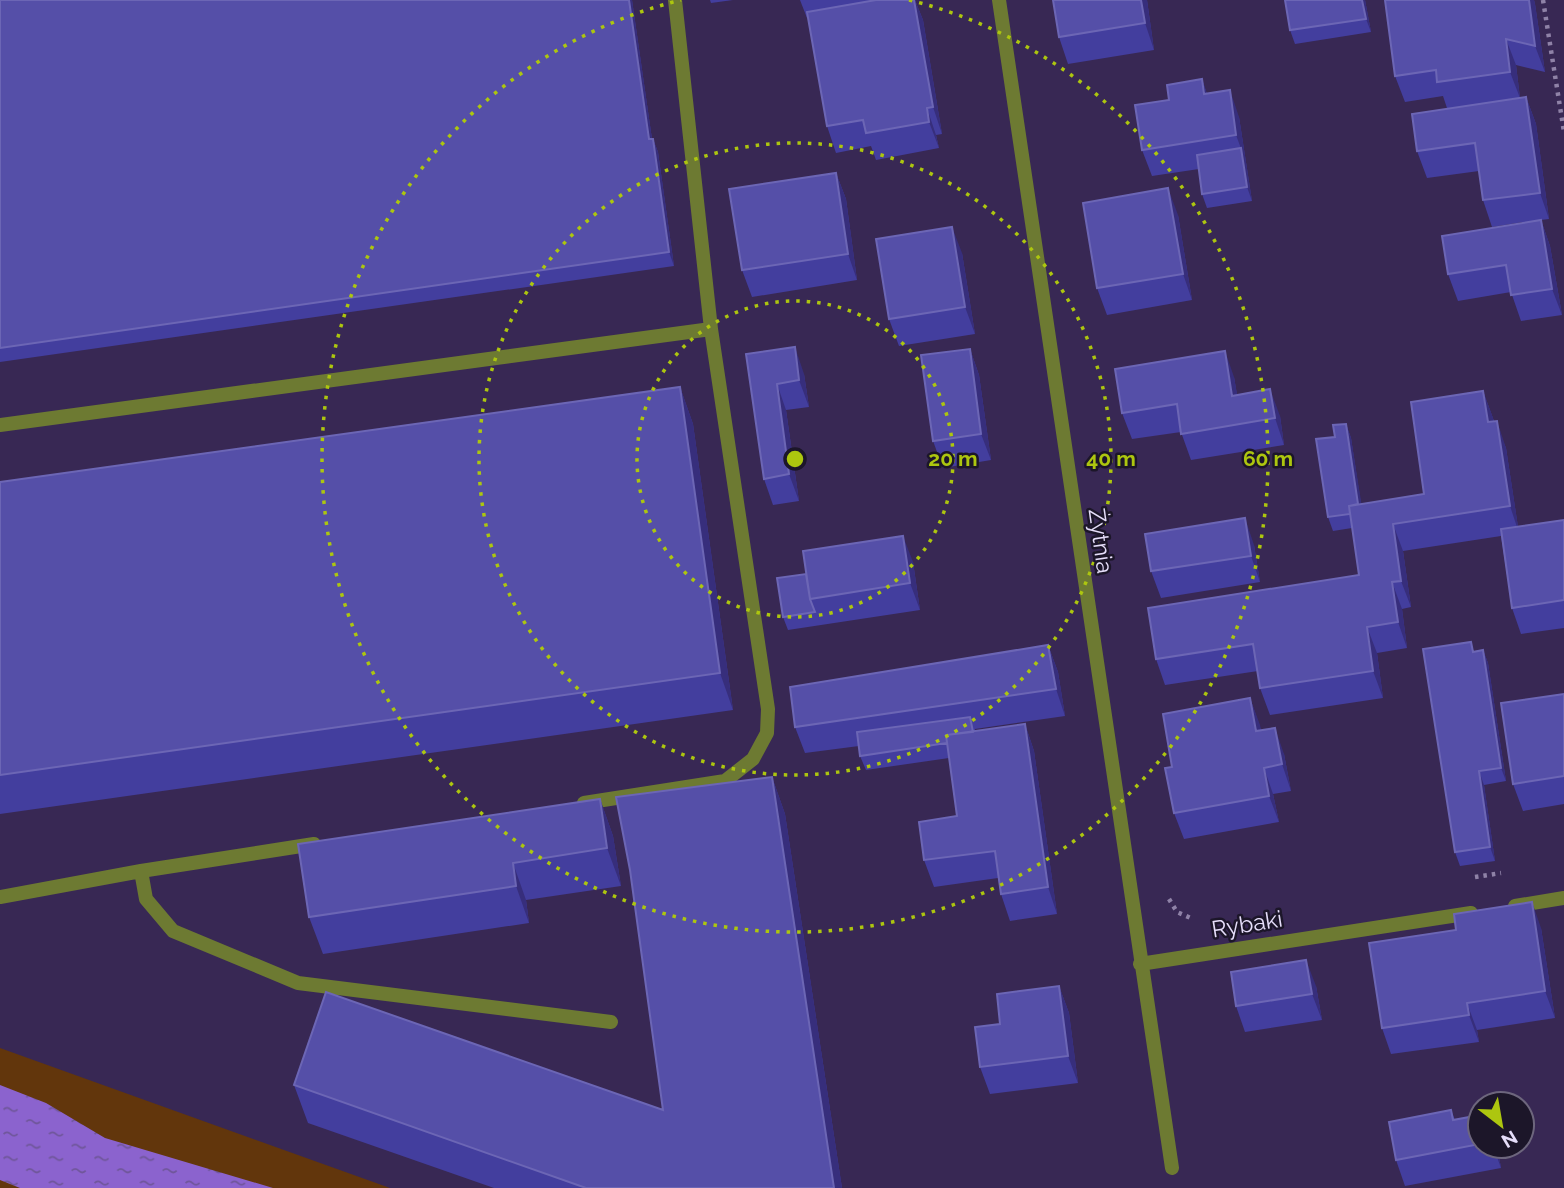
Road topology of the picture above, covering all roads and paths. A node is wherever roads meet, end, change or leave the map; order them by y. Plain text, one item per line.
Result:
1 (675, 0) edge
2 (999, 0) edge
3 (1543, 0) edge
4 (1564, 132) edge
5 (711, 329) junction
6 (0, 425) edge
7 (576, 804) edge
8 (331, 841) edge
9 (141, 871) junction
10 (1510, 872) dead end
11 (1469, 878) dead end
12 (1163, 891) dead end
13 (0, 897) edge
14 (1564, 898) edge
15 (1196, 921) dead end
16 (1140, 964) junction
17 (611, 1022) dead end
18 (1172, 1168) dead end

1 - 5 street
2 - 16 street, Żytnia
3 - 4 path
5 - 6 street
5 - 7 street
8 - 9 street
9 - 13 street
9 - 17 street
10 - 11 path
12 - 15 path
14 - 16 street, Rybaki
16 - 18 street

